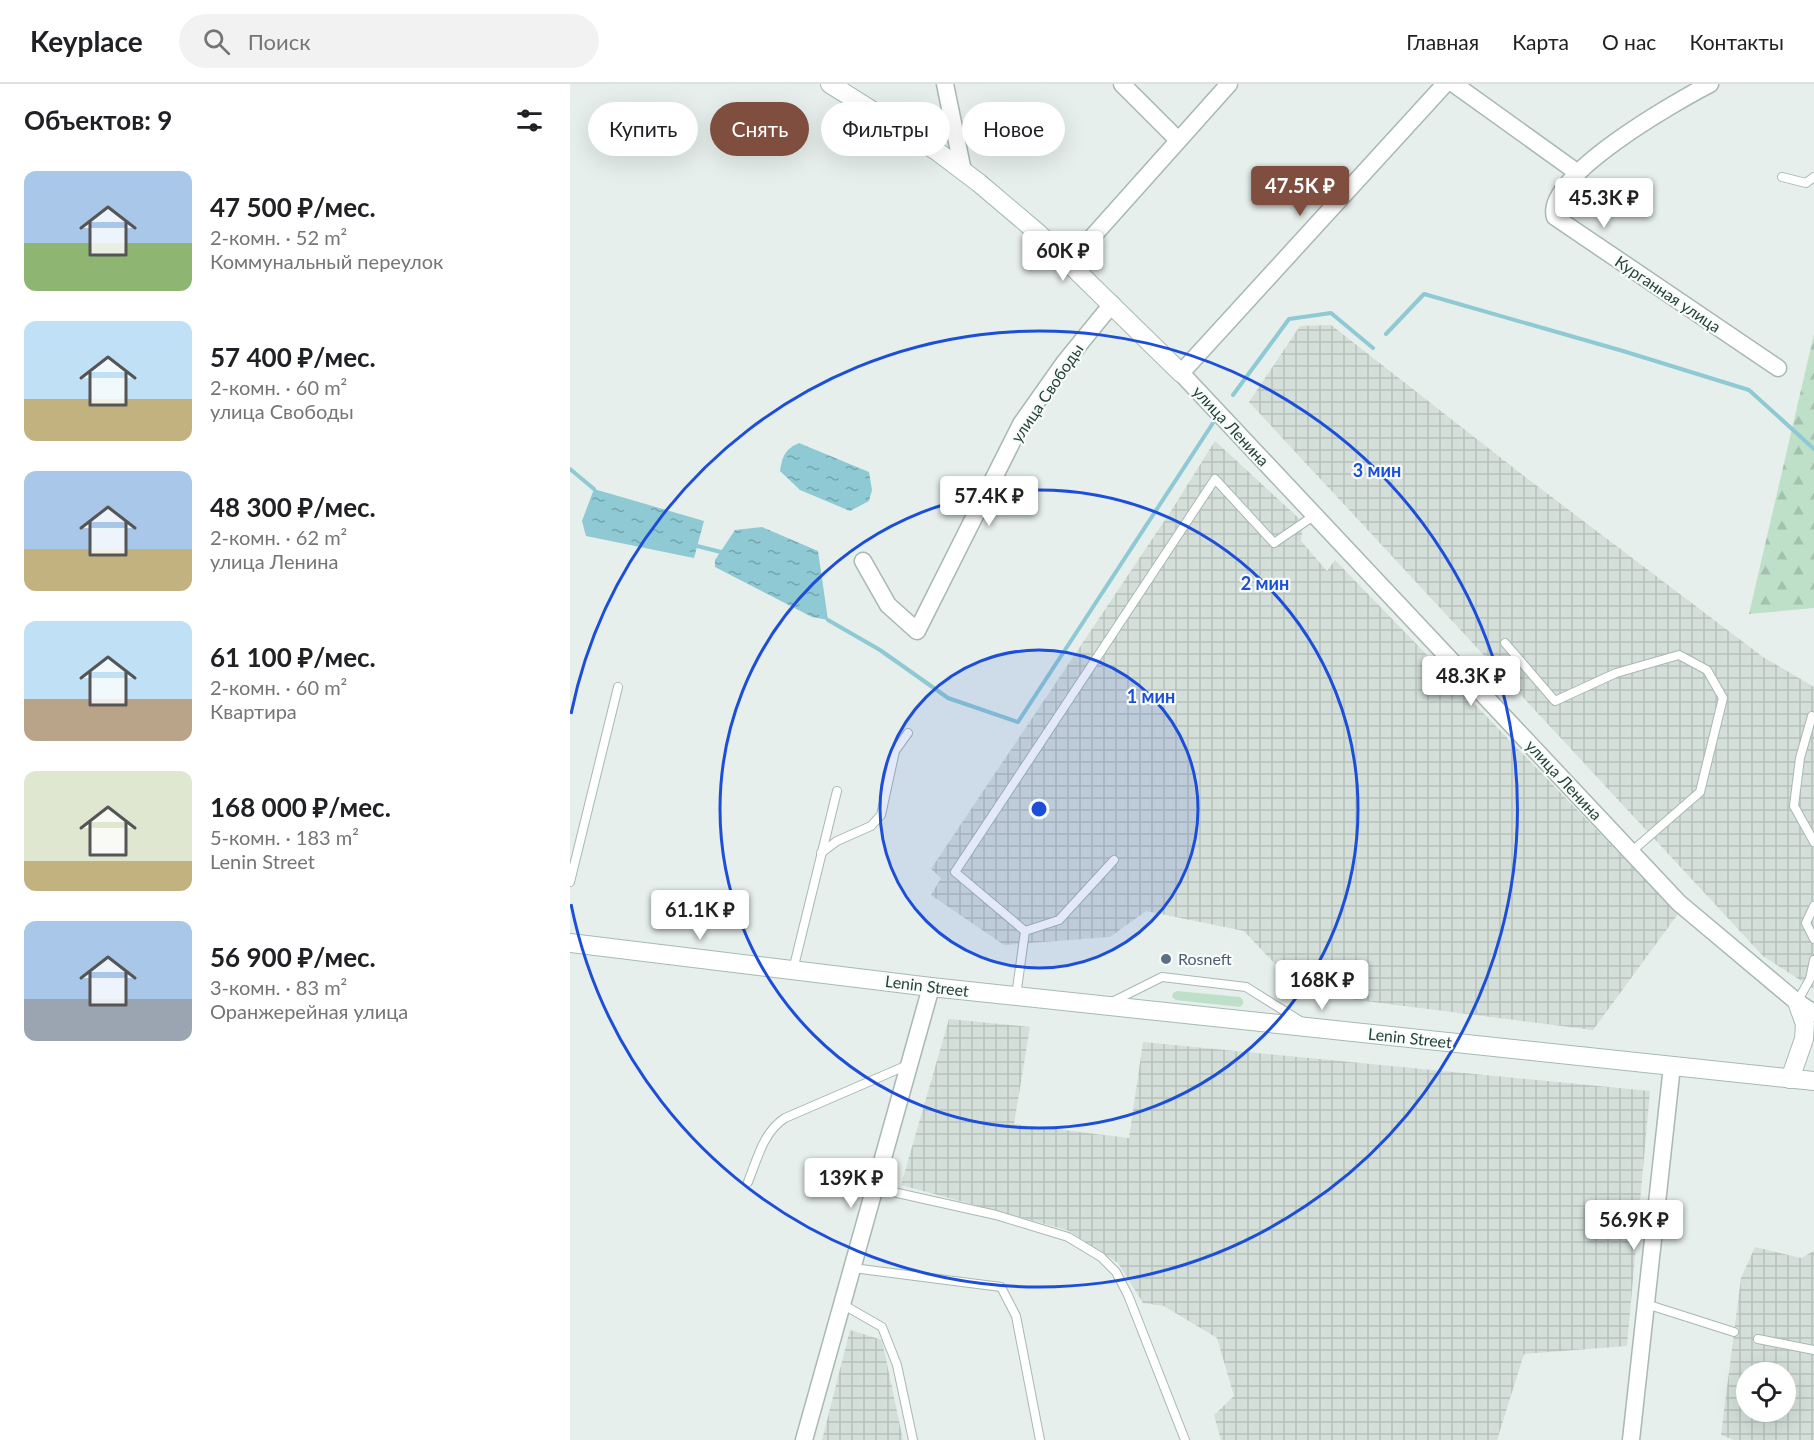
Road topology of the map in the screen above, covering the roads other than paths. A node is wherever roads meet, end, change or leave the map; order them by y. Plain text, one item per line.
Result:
1 (830, 84) edge
2 (945, 84) edge
3 (1122, 84) edge
4 (1229, 84) edge
5 (1445, 84) edge
6 (1454, 84) edge
7 (1710, 84) edge
8 (1178, 140) junction
9 (963, 171) junction
10 (1578, 172) junction
11 (1782, 177) dead end
12 (1814, 177) edge
13 (1069, 263) junction
14 (1112, 304) junction
15 (1778, 368) dead end
16 (1181, 373) junction
17 (1315, 515) junction
18 (863, 561) dead end
19 (1505, 643) dead end
20 (618, 687) dead end
21 (1812, 716) dead end
22 (908, 734) dead end
23 (837, 791) dead end
24 (1814, 842) edge
25 (1631, 852) junction
26 (821, 853) junction
27 (1114, 860) dead end
28 (570, 882) edge
29 (1814, 906) edge
30 (1025, 931) junction
31 (1814, 939) edge
32 (570, 943) edge
33 (1814, 960) edge
34 (793, 970) junction
35 (931, 987) junction
36 (1016, 996) junction
37 (1797, 1002) junction
38 (1106, 1006) junction
39 (1814, 1013) edge
40 (1309, 1028) junction
41 (911, 1063) junction
42 (1672, 1066) junction
43 (1790, 1080) junction
44 (1814, 1082) edge
45 (748, 1182) dead end
46 (875, 1188) junction
47 (852, 1268) junction
48 (842, 1304) junction
49 (1646, 1304) junction
50 (1734, 1332) dead end
51 (1758, 1339) dead end
52 (1814, 1350) edge
53 (804, 1440) edge
54 (913, 1440) edge
55 (1040, 1440) edge
56 (1185, 1440) edge
57 (1631, 1440) edge

1 - 9 main road
2 - 9 street
3 - 8 street
4 - 8 street
5 - 16 street
6 - 10 street
7 - 10 street, Курганная улица
8 - 13 street
9 - 13 main road
10 - 15 street, Курганная улица
11 - 12 lane
13 - 14 main road
14 - 16 main road
14 - 18 street, улица Свободы
16 - 17 street, улица Ленина
17 - 25 street, улица Ленина
17 - 30 lane
19 - 25 lane
20 - 28 lane
21 - 24 lane
22 - 26 lane
23 - 26 lane
25 - 37 street, улица Ленина
26 - 34 lane
27 - 30 lane
29 - 31 lane
30 - 36 lane
32 - 34 main road, Lenin Street
33 - 37 lane
34 - 35 main road, Lenin Street
35 - 36 main road, Lenin Street
35 - 41 street
36 - 38 main road, Lenin Street
37 - 39 street, улица Ленина
37 - 43 main road
38 - 40 main road, Lenin Street
38 - 40 lane
40 - 42 main road, Lenin Street
41 - 45 lane
41 - 46 street
42 - 43 main road, Lenin Street
42 - 49 street
43 - 44 main road, Lenin Street
46 - 47 street
46 - 56 lane
47 - 48 street
47 - 55 lane
48 - 53 street
48 - 54 lane
49 - 50 lane
49 - 57 street
51 - 52 lane

